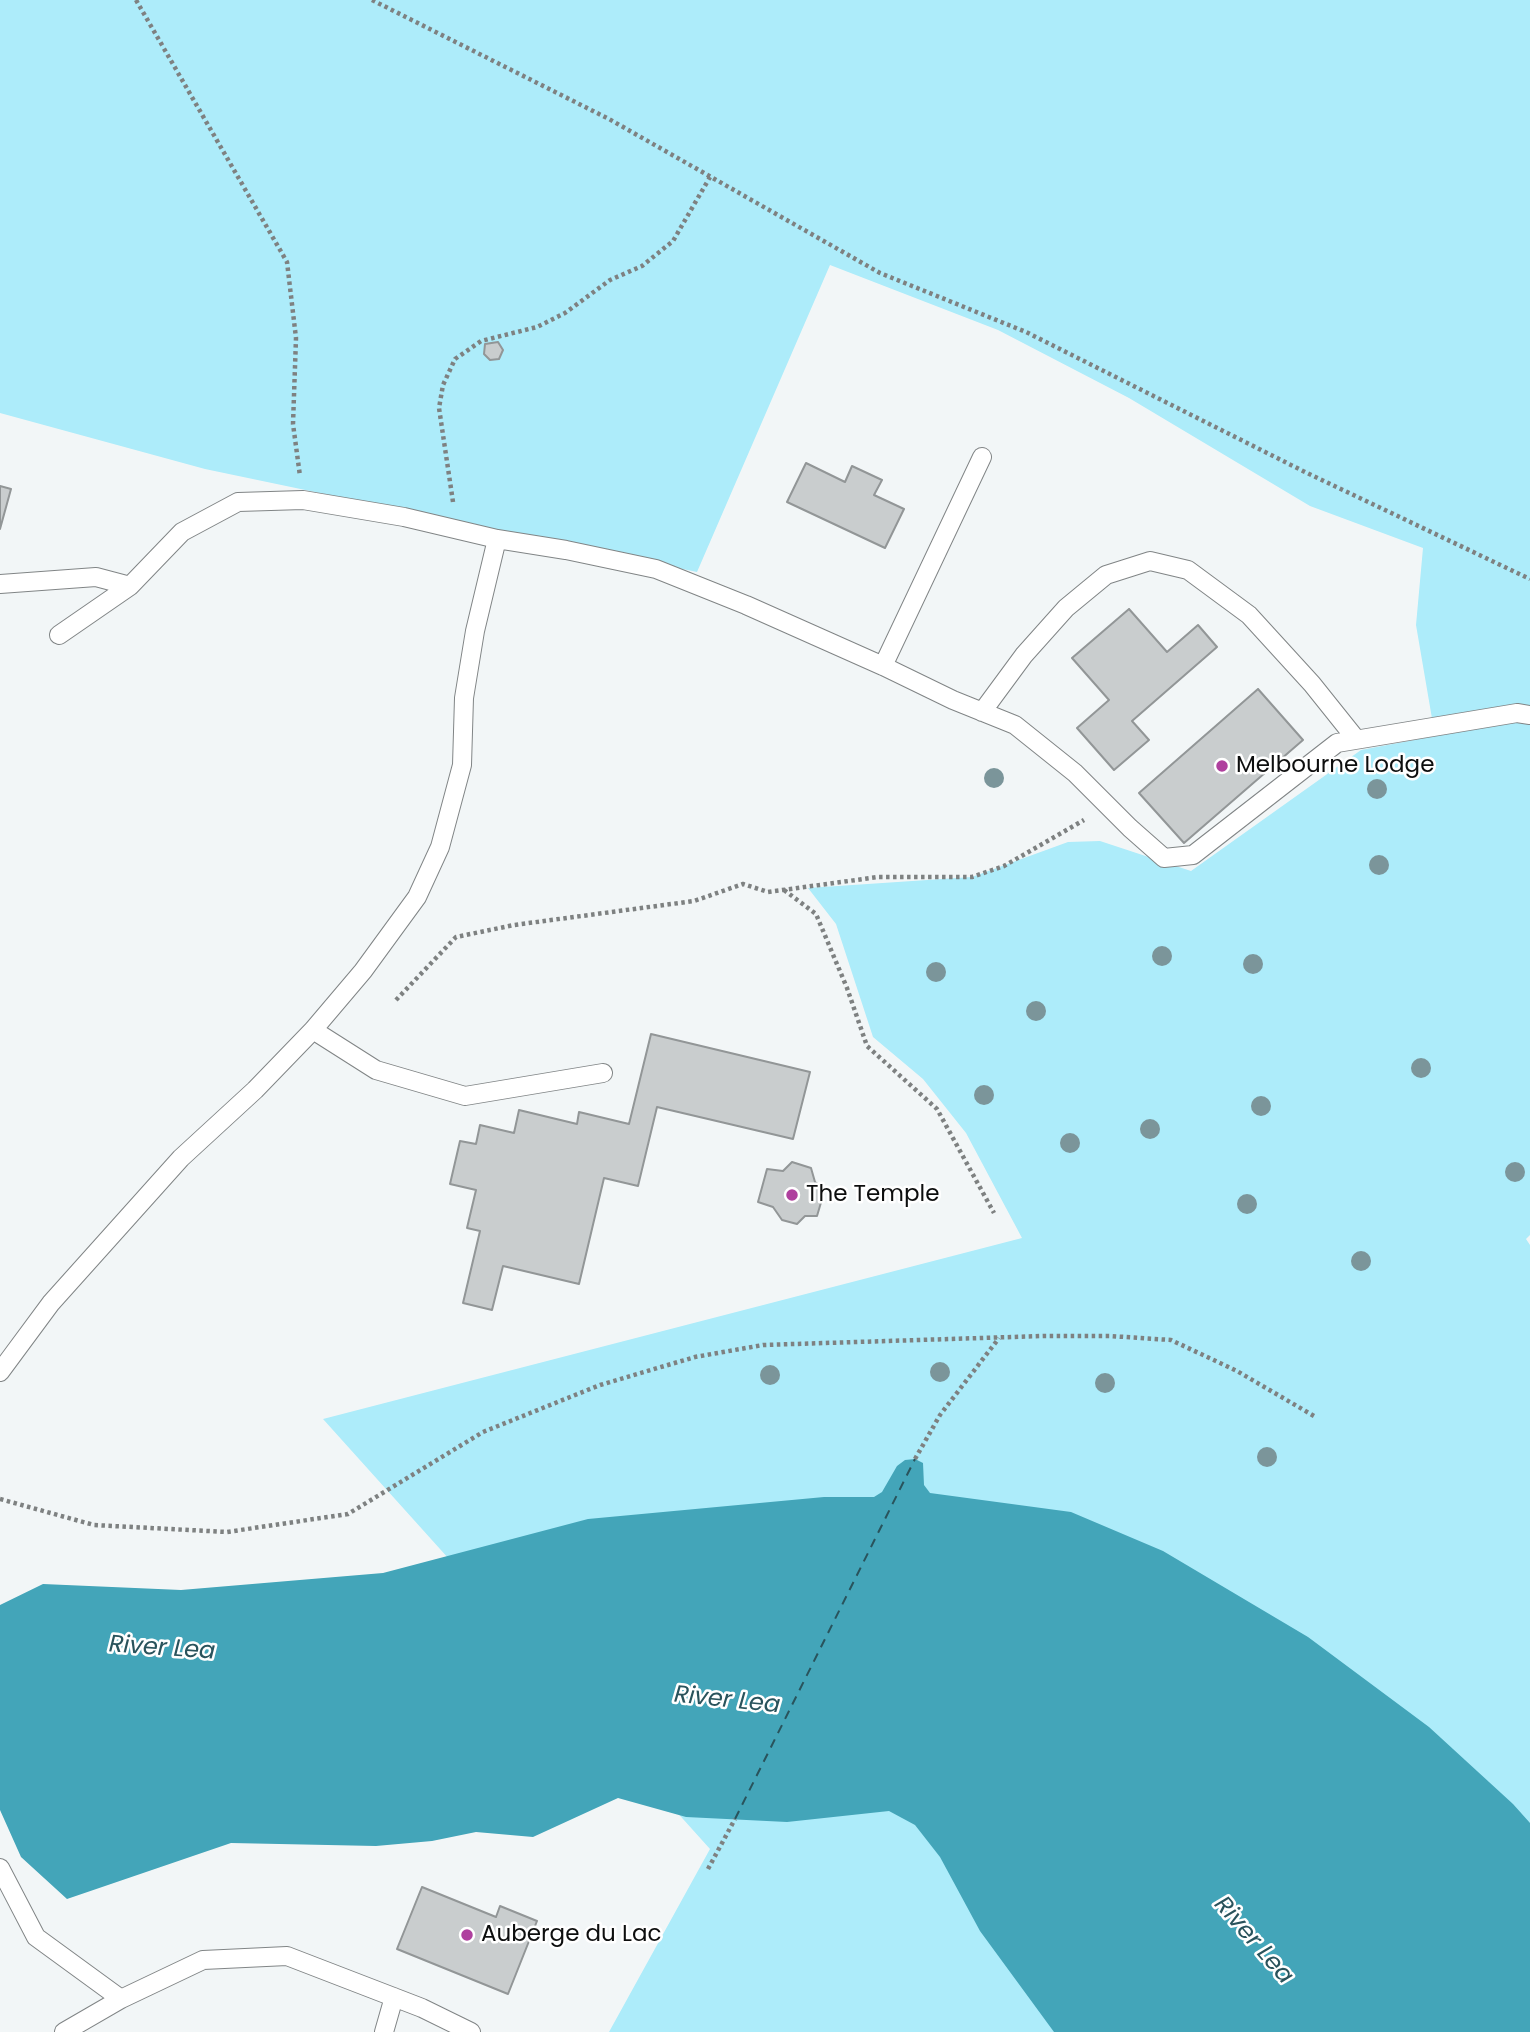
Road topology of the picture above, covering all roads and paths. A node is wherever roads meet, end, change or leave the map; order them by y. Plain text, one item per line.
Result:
1 (136, 0) edge
2 (372, 0) edge
3 (710, 177) junction
4 (982, 457) dead end
5 (303, 500) junction
6 (458, 530) junction
7 (497, 539) junction
8 (1530, 579) edge
9 (0, 584) edge
10 (130, 586) junction
11 (59, 635) dead end
12 (883, 666) junction
13 (982, 712) junction
14 (1530, 715) edge
15 (1356, 738) junction
16 (1095, 825) dead end
17 (783, 890) junction
18 (396, 1000) dead end
19 (313, 1030) junction
20 (603, 1073) dead end
21 (994, 1213) dead end
22 (999, 1338) junction
23 (0, 1372) edge
24 (1314, 1416) dead end
25 (915, 1459) dead end
26 (0, 1499) edge
27 (735, 1819) dead end
28 (0, 1868) edge
29 (708, 1869) dead end
30 (394, 1997) junction
31 (121, 1999) junction
32 (454, 2028) edge
33 (64, 2032) edge
34 (384, 2032) edge
35 (471, 2032) edge

1 - 5 path
2 - 3 path
3 - 6 path
3 - 8 path
4 - 12 lane
5 - 6 lane
5 - 10 lane
6 - 7 lane
7 - 12 lane
7 - 19 lane
9 - 10 lane
10 - 11 lane
12 - 13 lane
13 - 15 lane
13 - 15 lane
14 - 15 lane
16 - 17 path
17 - 18 path
17 - 21 path
19 - 20 lane
19 - 23 lane
22 - 24 path
22 - 25 path
22 - 26 path
27 - 29 path
28 - 31 lane
30 - 31 lane
30 - 32 lane
30 - 34 lane
31 - 33 lane
32 - 35 lane

